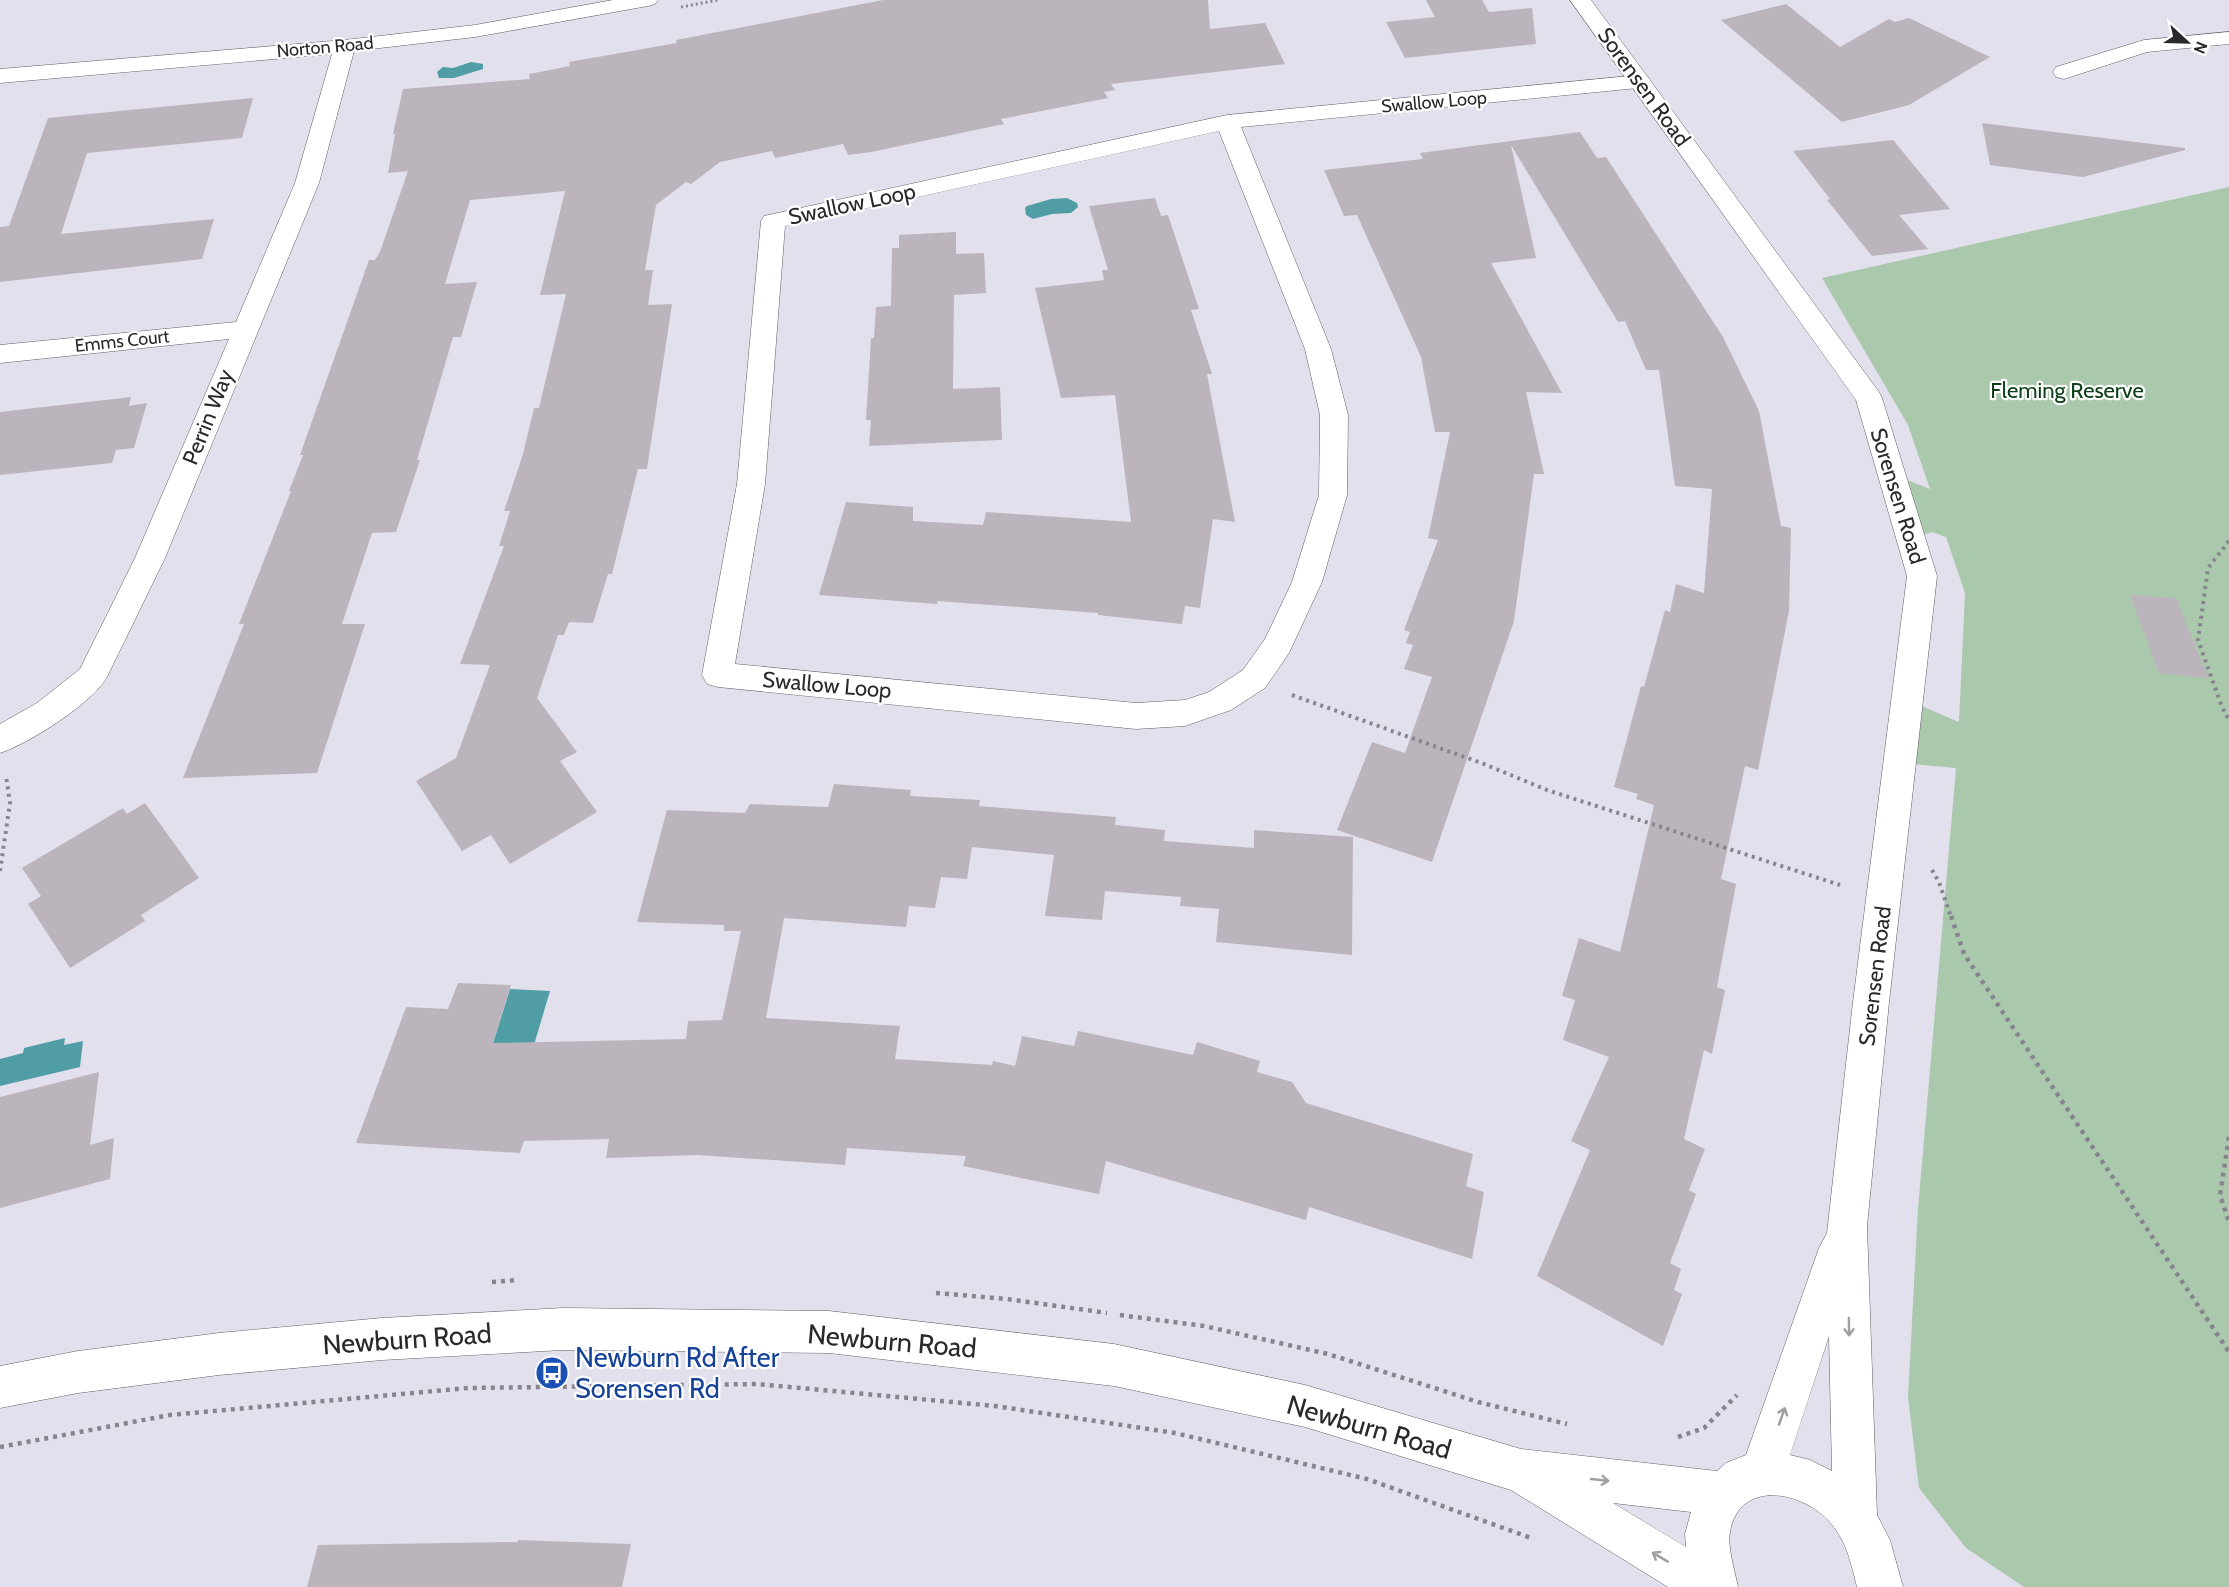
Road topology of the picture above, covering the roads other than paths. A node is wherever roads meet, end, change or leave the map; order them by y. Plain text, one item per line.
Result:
1 (648, 0) edge
2 (1580, 0) edge
3 (2229, 38) edge
4 (345, 46) junction
5 (2064, 72) dead end
6 (0, 76) edge
7 (1640, 82) junction
8 (1227, 122) junction
9 (244, 329) junction
10 (0, 354) edge
11 (0, 740) edge
12 (1847, 1226) junction
13 (0, 1387) edge
14 (1521, 1472) junction
15 (1762, 1472) junction
16 (1722, 1493) junction
17 (1855, 1518) junction
18 (1887, 1581) edge
19 (1712, 1587) edge

1 - 4 street, Norton Road
2 - 7 street, Sorensen Road
3 - 5 street
4 - 6 street, Norton Road
4 - 9 street, Perrin Way
7 - 8 street, Swallow Loop
7 - 12 street, Sorensen Road
8 - 8 street, Swallow Loop
9 - 10 street, Emms Court
9 - 11 street, Perrin Way
15 -> 12 street, Sorensen Road
12 -> 17 street, Sorensen Road
13 - 14 street, Newburn Road
14 -> 16 street, Newburn Road
19 -> 14 street, Newburn Road
15 - 16 street
15 - 17 street
16 - 19 street
17 - 18 street

